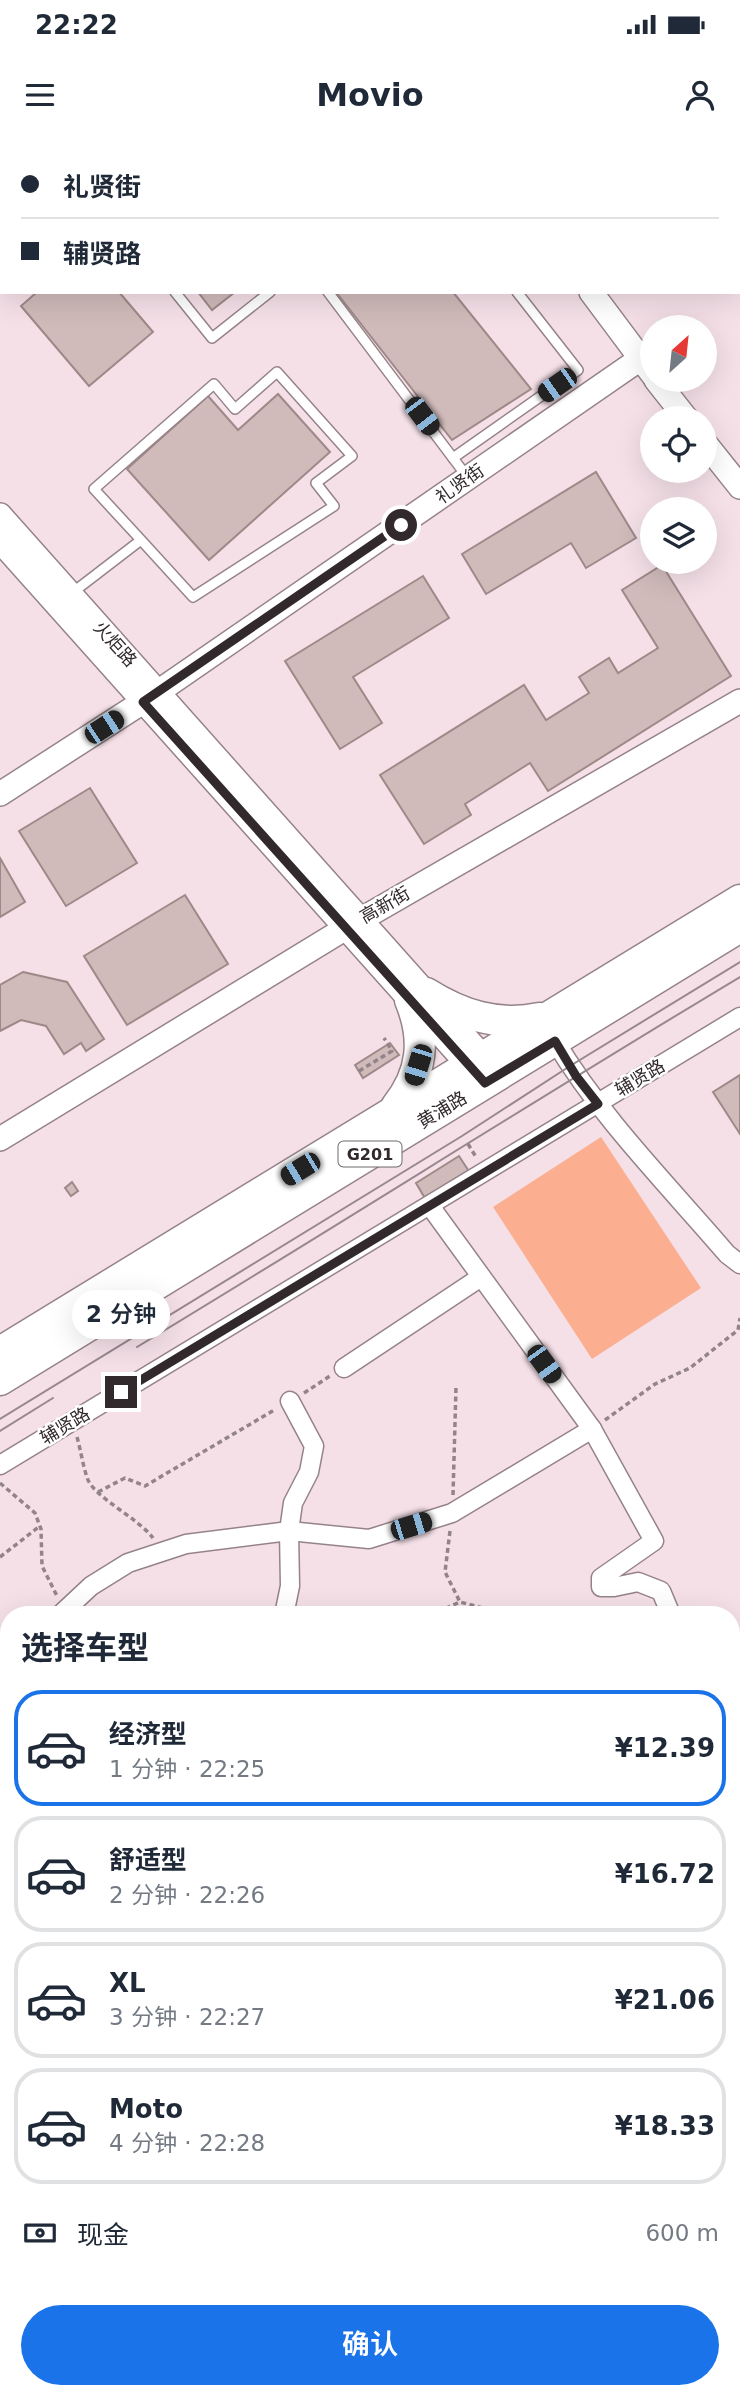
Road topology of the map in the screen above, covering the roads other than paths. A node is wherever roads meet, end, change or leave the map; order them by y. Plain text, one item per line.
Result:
1 (178, 294) edge
2 (267, 294) edge
3 (330, 294) edge
4 (519, 294) edge
5 (592, 294) edge
6 (640, 358) edge
7 (640, 371) edge
8 (665, 392) edge
9 (677, 406) edge
10 (453, 458) junction
11 (717, 458) edge
12 (468, 478) junction
13 (740, 487) edge
14 (0, 515) edge
15 (141, 540) junction
16 (0, 541) edge
17 (71, 594) junction
18 (150, 697) junction
19 (740, 701) edge
20 (0, 794) edge
21 (740, 900) edge
22 (353, 923) junction
23 (740, 927) edge
24 (418, 996) junction
25 (740, 1017) edge
26 (553, 1028) junction
27 (479, 1068) junction
28 (598, 1104) junction
29 (392, 1112) junction
30 (0, 1139) edge
31 (430, 1206) junction
32 (740, 1264) edge
33 (481, 1277) junction
34 (0, 1352) edge
35 (344, 1368) road end
36 (0, 1380) edge
37 (290, 1401) road end
38 (592, 1429) junction
39 (0, 1465) edge
40 (289, 1531) junction
41 (70, 1606) edge
42 (286, 1606) edge
43 (667, 1606) edge

1 - 2 lane
3 - 10 lane
4 - 10 lane
5 - 6 street
7 - 12 street, 礼贤街
8 - 9 street
10 - 12 lane
11 - 13 street
12 - 18 street, 礼贤街
14 - 17 street, 火炬路
15 - 15 lane
15 - 17 lane
16 - 18 street, 火炬路
17 - 18 street, 火炬路
18 - 20 street, 礼贤街
18 - 22 street, 火炬路
19 - 22 street, 高新街
21 - 26 highway, 黄浦路 / G201
22 - 24 street, 火炬路
22 - 30 street, 高新街
23 - 26 highway, 黄浦路 / G201
24 - 26 highway
24 - 27 street, 火炬路
24 - 29 highway
25 - 28 street, 辅贤路
26 - 27 highway, 黄浦路 / G201
26 - 28 street
27 - 29 highway, 黄浦路 / G201
27 - 36 highway, 黄浦路 / G201
28 - 31 street, 辅贤路
28 - 32 street
29 - 34 highway, 黄浦路 / G201
31 - 33 street
31 - 39 street, 辅贤路
33 - 35 street
33 - 38 street
37 - 40 street
38 - 40 street
38 - 43 street
40 - 41 street
40 - 42 street

